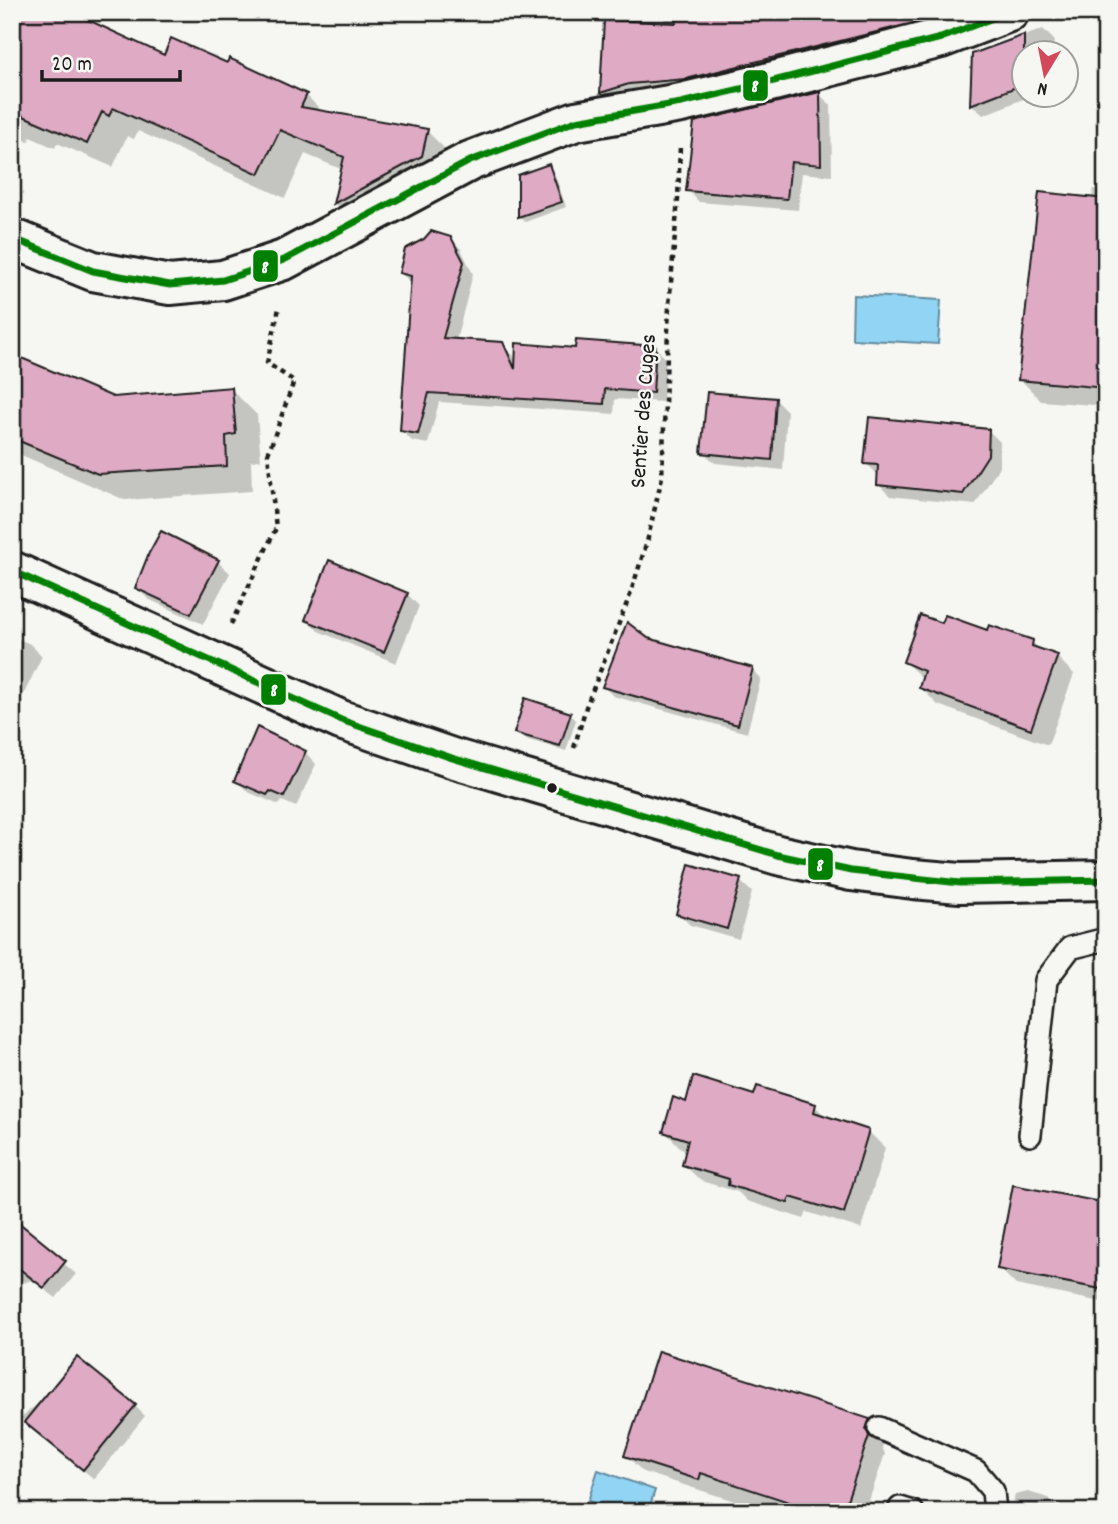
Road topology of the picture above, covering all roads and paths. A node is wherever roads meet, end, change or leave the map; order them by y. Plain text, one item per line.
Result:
1 (1009, 12) edge
2 (681, 103) junction
3 (12, 238) edge
4 (284, 260) junction
5 (12, 571) edge
6 (213, 663) junction
7 (563, 790) junction
8 (1106, 880) edge
9 (1106, 939) edge
10 (1030, 1135) dead end
11 (879, 1428) dead end
12 (995, 1512) edge

1 - 2 street
2 - 4 street
2 - 7 path, Sentier des Cuges
3 - 4 street
4 - 6 path
5 - 6 street
6 - 7 street
7 - 8 street
9 - 10 lane
11 - 12 lane

